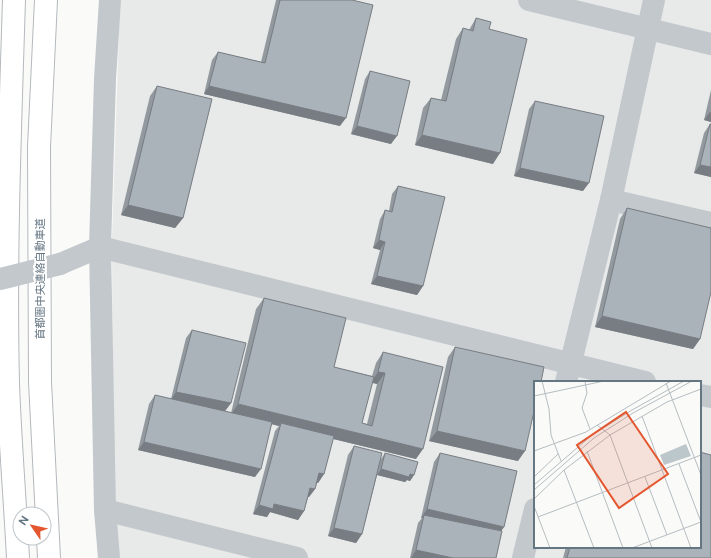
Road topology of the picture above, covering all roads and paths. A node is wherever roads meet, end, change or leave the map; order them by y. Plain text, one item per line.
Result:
1 (14, 0) edge
2 (46, 0) edge
3 (110, 0) edge
4 (529, 0) edge
5 (654, 0) edge
6 (648, 29) junction
7 (711, 44) edge
8 (610, 200) junction
9 (711, 223) edge
10 (100, 247) junction
11 (0, 279) edge
12 (569, 373) edge
13 (636, 381) edge
14 (701, 395) edge
15 (711, 397) edge
16 (105, 510) junction
17 (534, 513) edge
18 (18, 558) edge
19 (49, 558) edge
20 (109, 558) edge
21 (297, 558) edge
22 (523, 558) edge

1 - 18 highway
2 - 19 highway, 首都圏中央連絡自動車道
3 - 10 street
4 - 6 street
5 - 6 street
6 - 7 street
6 - 8 street
8 - 9 street
8 - 12 street
10 - 11 street, bridge
10 - 12 street
10 - 16 street
12 - 13 street
14 - 15 street
16 - 20 street
16 - 21 street
17 - 22 street

